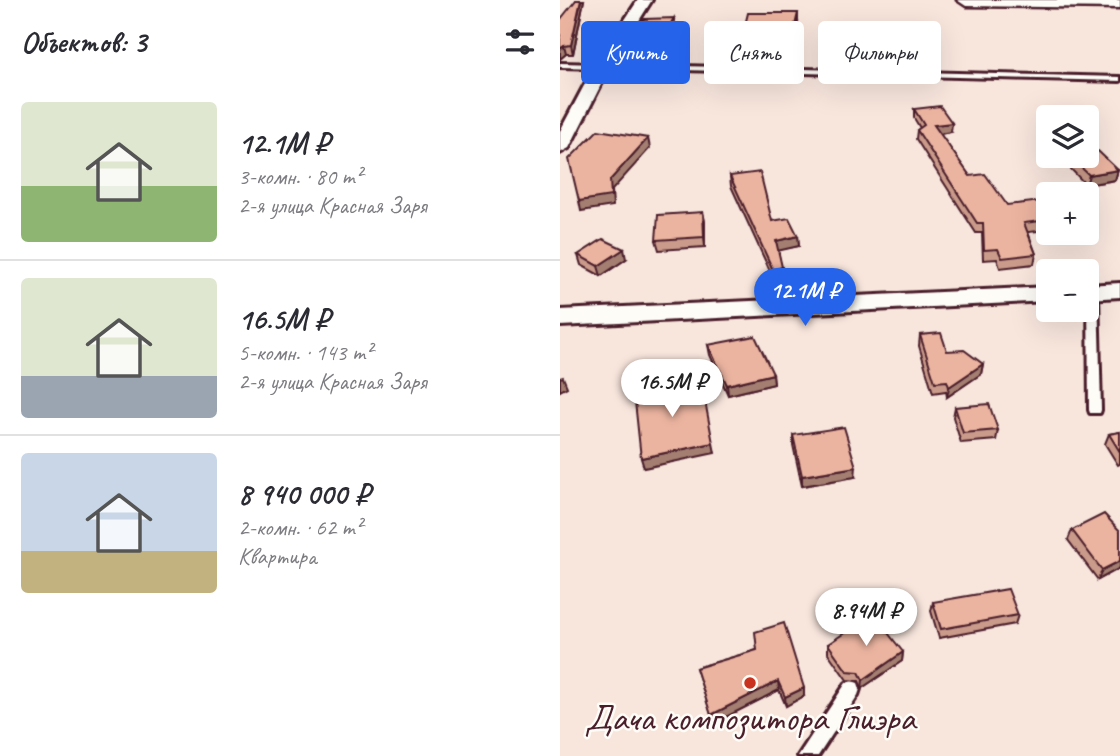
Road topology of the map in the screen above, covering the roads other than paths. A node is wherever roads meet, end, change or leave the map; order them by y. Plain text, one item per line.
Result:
1 (645, 0) edge
2 (966, 0) edge
3 (1120, 2) edge
4 (631, 21) edge
5 (560, 65) edge
6 (581, 65) edge
7 (690, 67) edge
8 (1120, 79) edge
9 (593, 84) edge
10 (560, 148) edge
11 (1120, 290) edge
12 (1099, 291) edge
13 (1036, 295) edge
14 (560, 318) edge
15 (1091, 322) edge
16 (1095, 410) dead end
17 (852, 689) dead end
18 (807, 756) edge

1 - 4 street
2 - 3 main road
5 - 6 lane
7 - 8 lane
9 - 10 street
11 - 12 street
13 - 14 street
15 - 16 lane
17 - 18 lane

